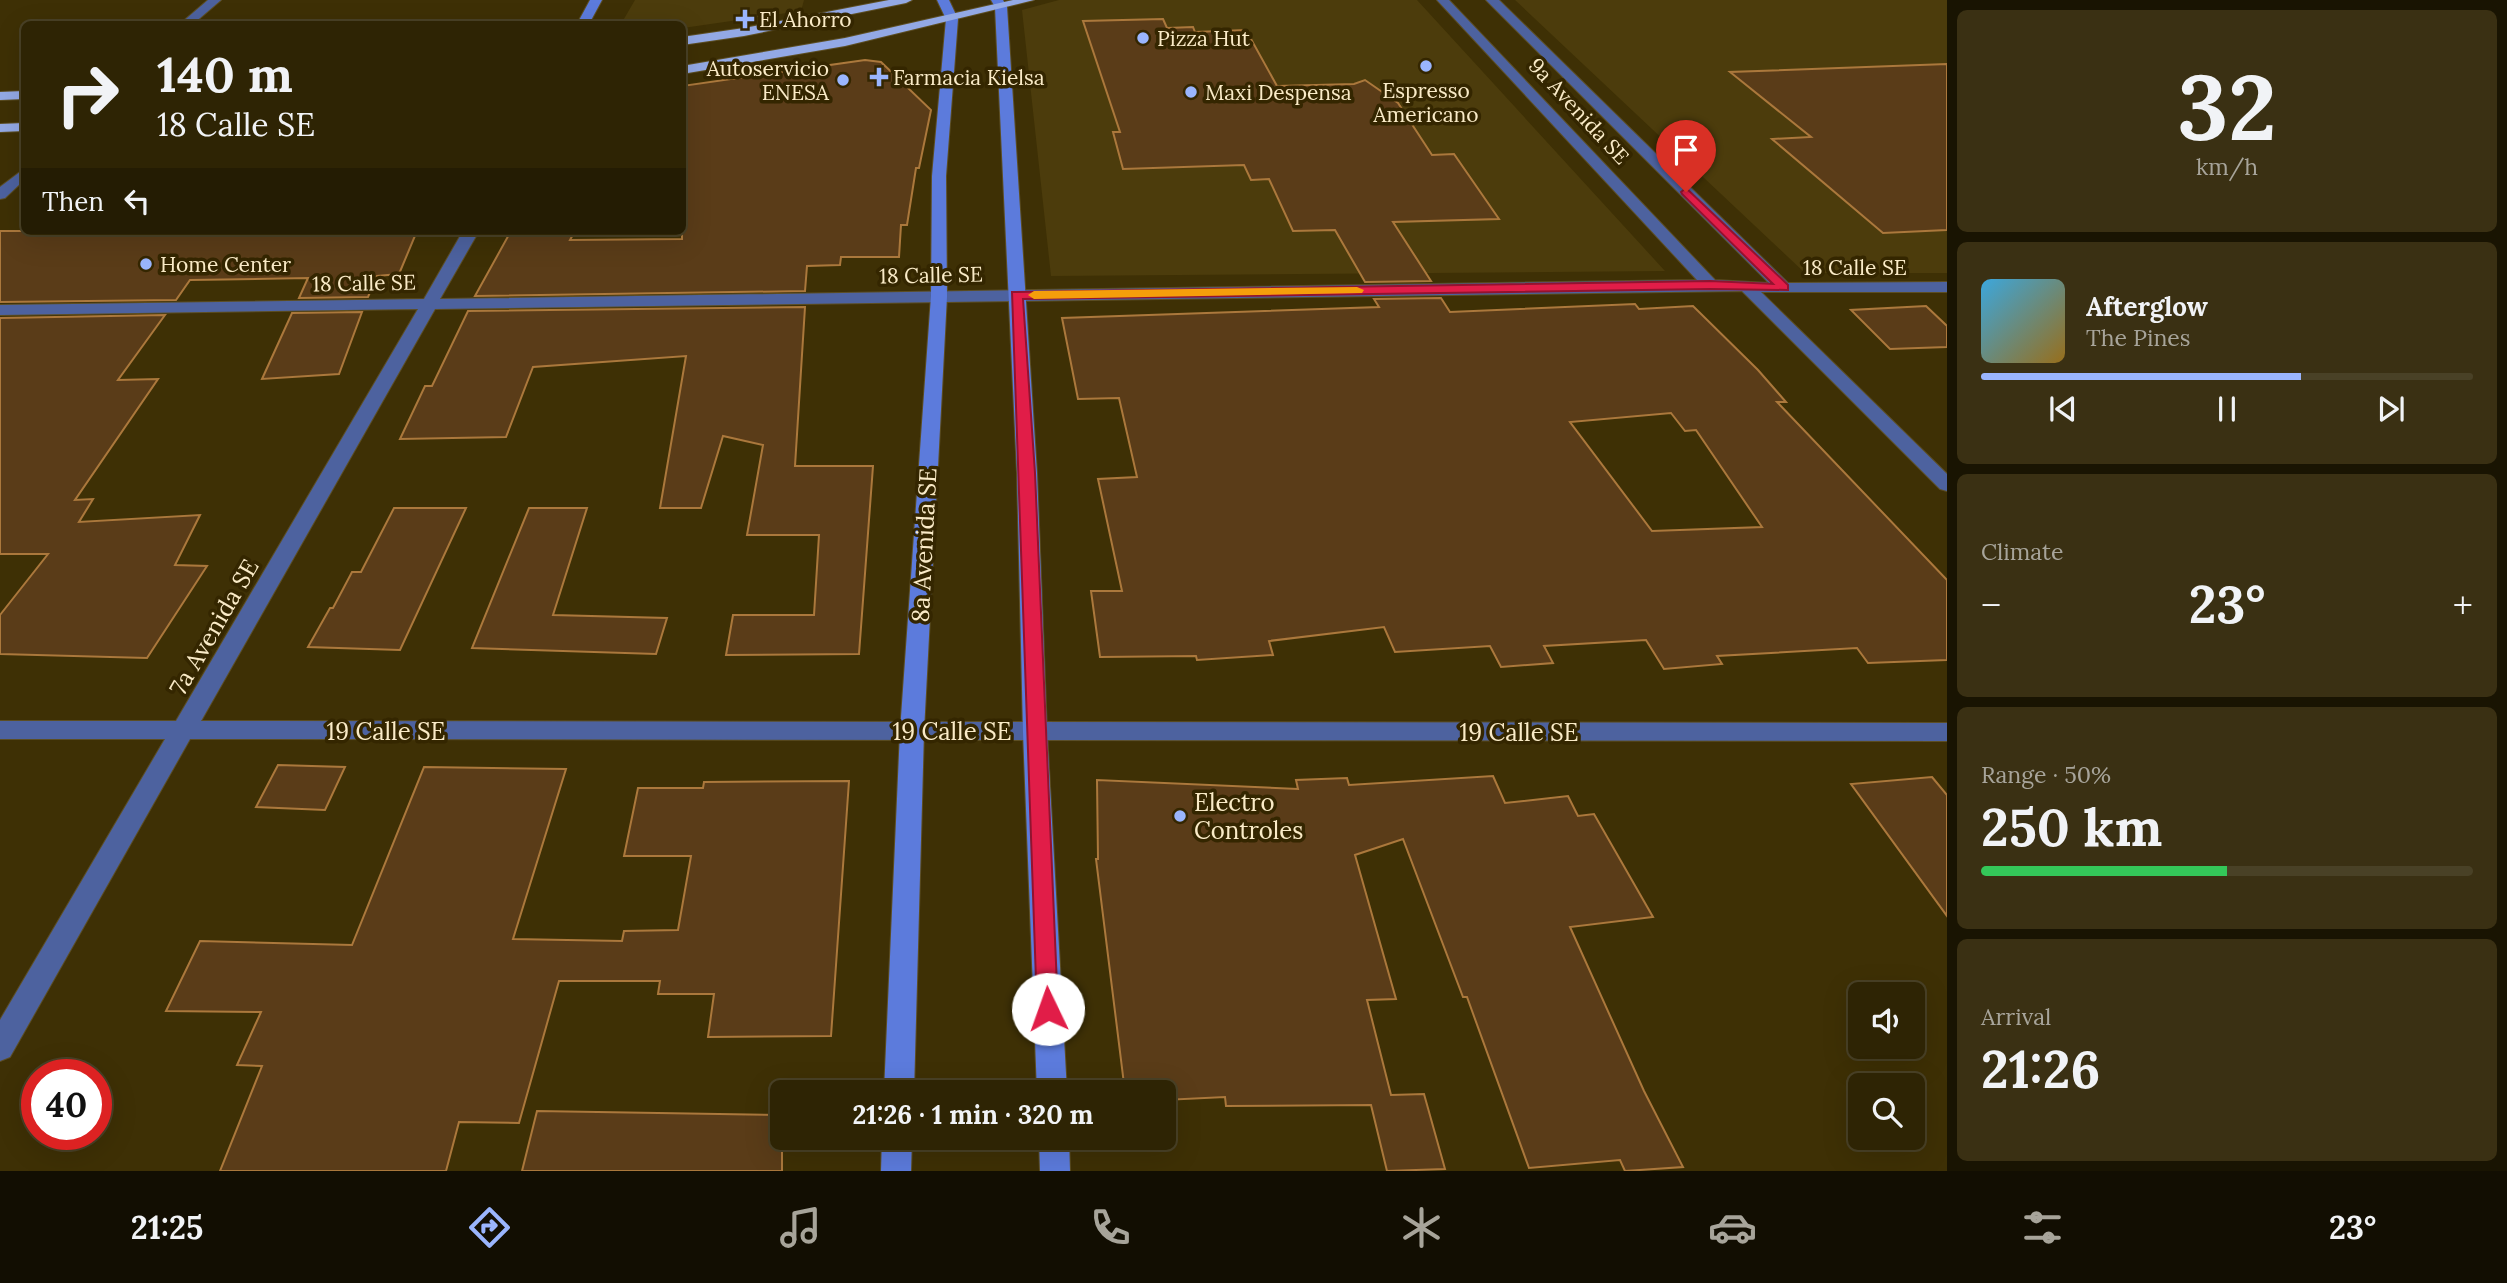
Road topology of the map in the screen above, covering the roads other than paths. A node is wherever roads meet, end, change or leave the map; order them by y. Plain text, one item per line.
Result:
1 (215, 0) edge
2 (596, 0) edge
3 (906, 0) edge
4 (1028, 0) edge
5 (1443, 0) edge
6 (1492, 0) edge
7 (999, 3) edge
8 (947, 9) edge
9 (190, 21) edge
10 (585, 21) edge
11 (686, 40) edge
12 (686, 69) edge
13 (21, 95) edge
14 (0, 96) edge
15 (21, 127) edge
16 (0, 128) edge
17 (21, 176) edge
18 (0, 195) edge
19 (469, 235) edge
20 (1710, 285) junction
21 (1748, 287) junction
22 (1947, 287) edge
23 (1784, 288) junction
24 (1016, 295) junction
25 (939, 296) junction
26 (428, 303) junction
27 (0, 310) edge
28 (1947, 485) edge
29 (0, 730) edge
30 (184, 731) junction
31 (912, 731) junction
32 (1035, 732) junction
33 (1947, 732) edge
34 (0, 1047) edge
35 (899, 1080) edge
36 (1051, 1080) edge
37 (897, 1150) edge
38 (1054, 1150) edge
39 (896, 1171) edge
40 (1055, 1171) edge

1 - 9 street
2 - 10 street
3 - 11 highway
4 - 7 highway
5 - 20 street, 9a Avenida SE
6 - 23 street, 9a Avenida SE
7 - 8 highway
7 - 24 street
8 - 12 highway
8 - 25 street, 8a Avenida SE
13 - 14 highway
15 - 16 highway
17 - 18 street
19 - 26 street, 7a Avenida SE
20 - 21 street, 18 Calle SE
20 - 24 street, 18 Calle SE
21 - 23 street, 18 Calle SE
21 - 28 street
22 - 23 street, 18 Calle SE
24 - 25 street, 18 Calle SE
24 - 32 street
25 - 26 street, 18 Calle SE
25 - 31 street, 8a Avenida SE
26 - 27 street, 18 Calle SE
26 - 30 street, 7a Avenida SE
29 - 30 street, 19 Calle SE
30 - 31 street, 19 Calle SE
30 - 34 street, 7a Avenida SE
31 - 32 street, 19 Calle SE
31 - 35 street, 8a Avenida SE
32 - 33 street, 19 Calle SE
32 - 36 street
37 - 39 street
38 - 40 street

